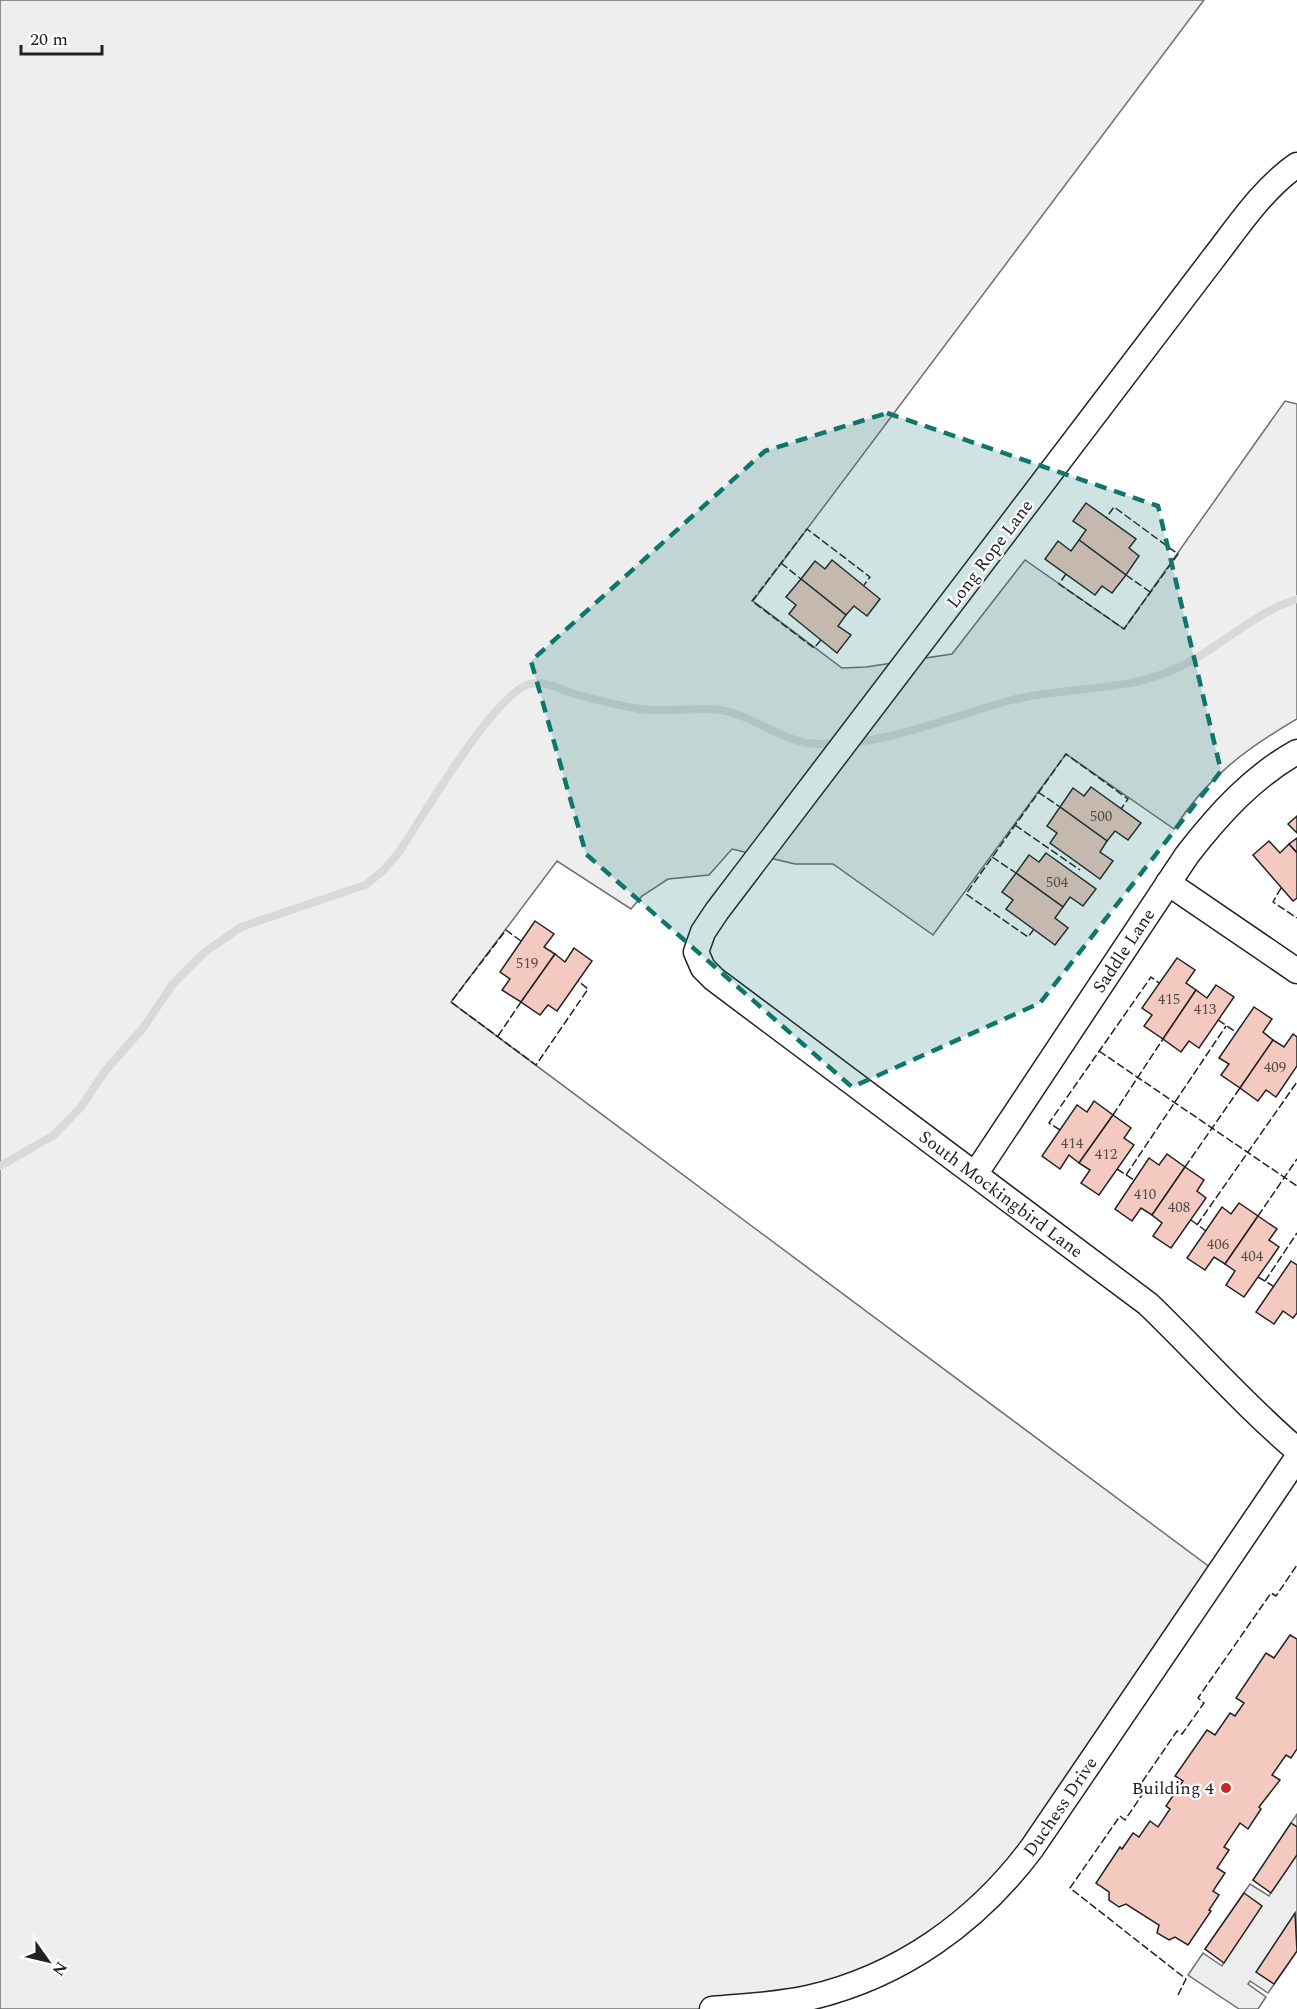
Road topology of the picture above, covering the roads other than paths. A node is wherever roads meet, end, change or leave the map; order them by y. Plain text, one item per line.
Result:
1 (1297, 165) edge
2 (1297, 752) edge
3 (1168, 882) junction
4 (696, 952) joint
5 (1297, 972) edge
6 (976, 1173) junction
7 (1297, 1450) edge
8 (1297, 1458) edge
9 (712, 2009) edge

1 - 4 street, Long Rope Lane
2 - 3 street, Saddle Lane
3 - 5 street
3 - 6 street, Saddle Lane
4 - 6 street, South Mockingbird Lane
6 - 7 street, South Mockingbird Lane
8 - 9 street, Duchess Drive

